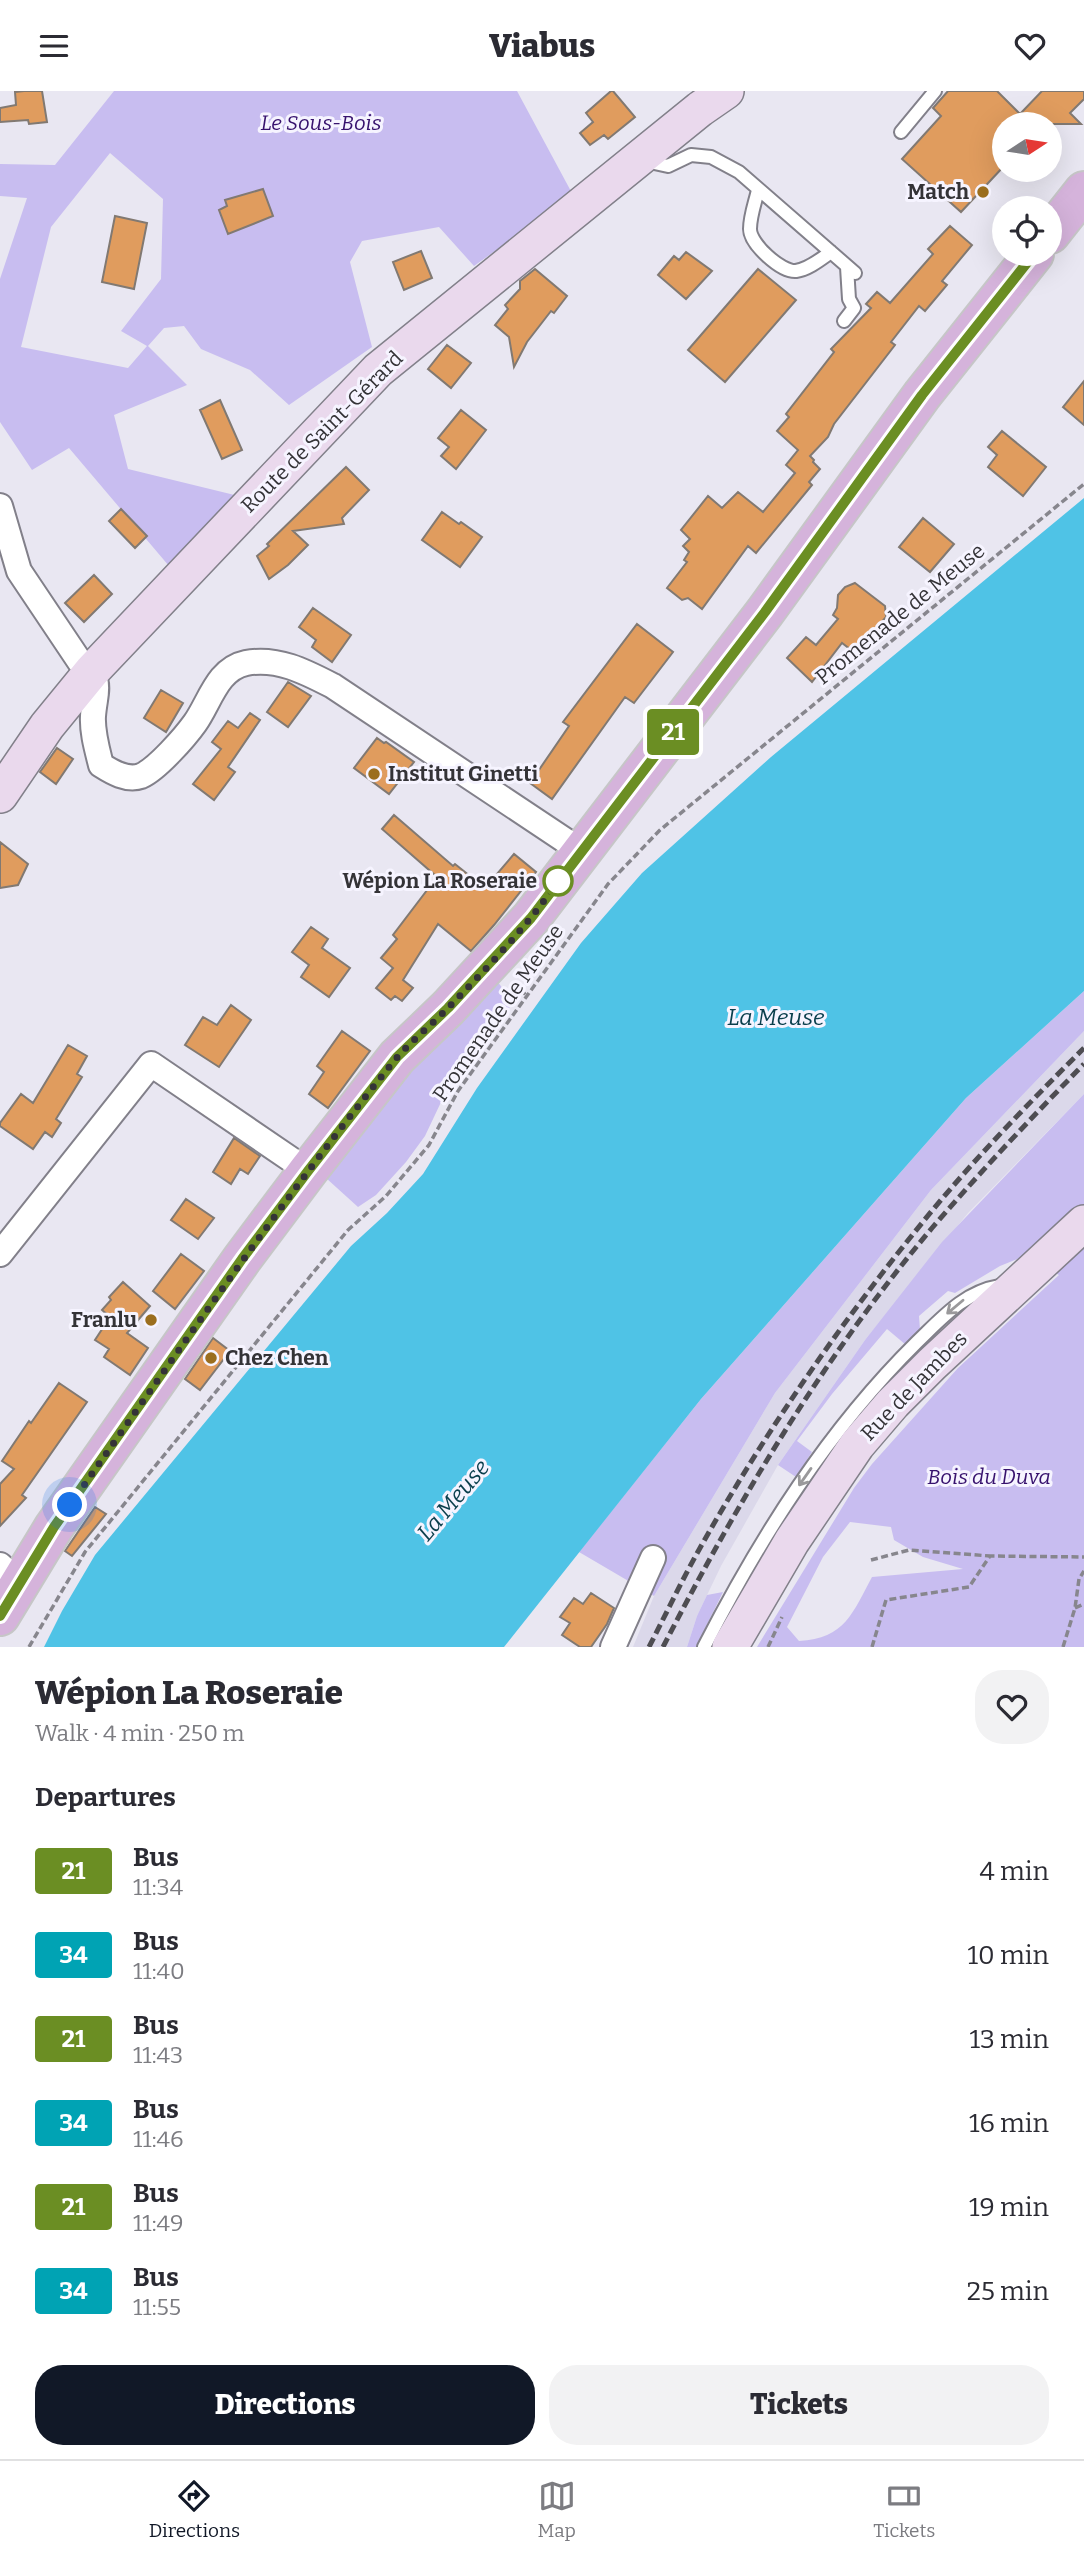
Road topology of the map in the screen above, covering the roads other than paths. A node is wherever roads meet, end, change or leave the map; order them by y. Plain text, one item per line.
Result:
1 (726, 91) edge
2 (935, 91) edge
3 (901, 132) dead end
4 (638, 160) junction
5 (758, 190) junction
6 (1084, 191) edge
7 (1062, 219) edge
8 (831, 252) junction
9 (1024, 266) edge
10 (844, 321) dead end
11 (0, 506) edge
12 (92, 671) junction
13 (0, 795) edge
14 (581, 851) junction
15 (308, 1171) junction
16 (1084, 1223) edge
17 (0, 1254) edge
18 (1017, 1284) junction
19 (653, 1558) dead end
20 (9, 1574) edge
21 (0, 1616) edge
22 (613, 1647) edge
23 (704, 1647) edge
24 (730, 1647) edge

1 - 4 main road, Route de Saint-Gérard
2 - 3 lane
4 - 5 lane
4 - 12 main road, Route de Saint-Gérard
5 - 8 lane
5 - 8 lane
6 - 7 main road
8 - 10 lane
9 - 14 main road
11 - 12 street
12 - 13 main road, Route de Saint-Gérard
12 - 14 street
14 - 15 main road
15 - 17 street
15 - 20 main road
16 - 18 main road, Rue de Jambes
18 -> 23 lane
18 - 24 main road, Rue de Jambes
19 - 22 street
20 - 21 main road

